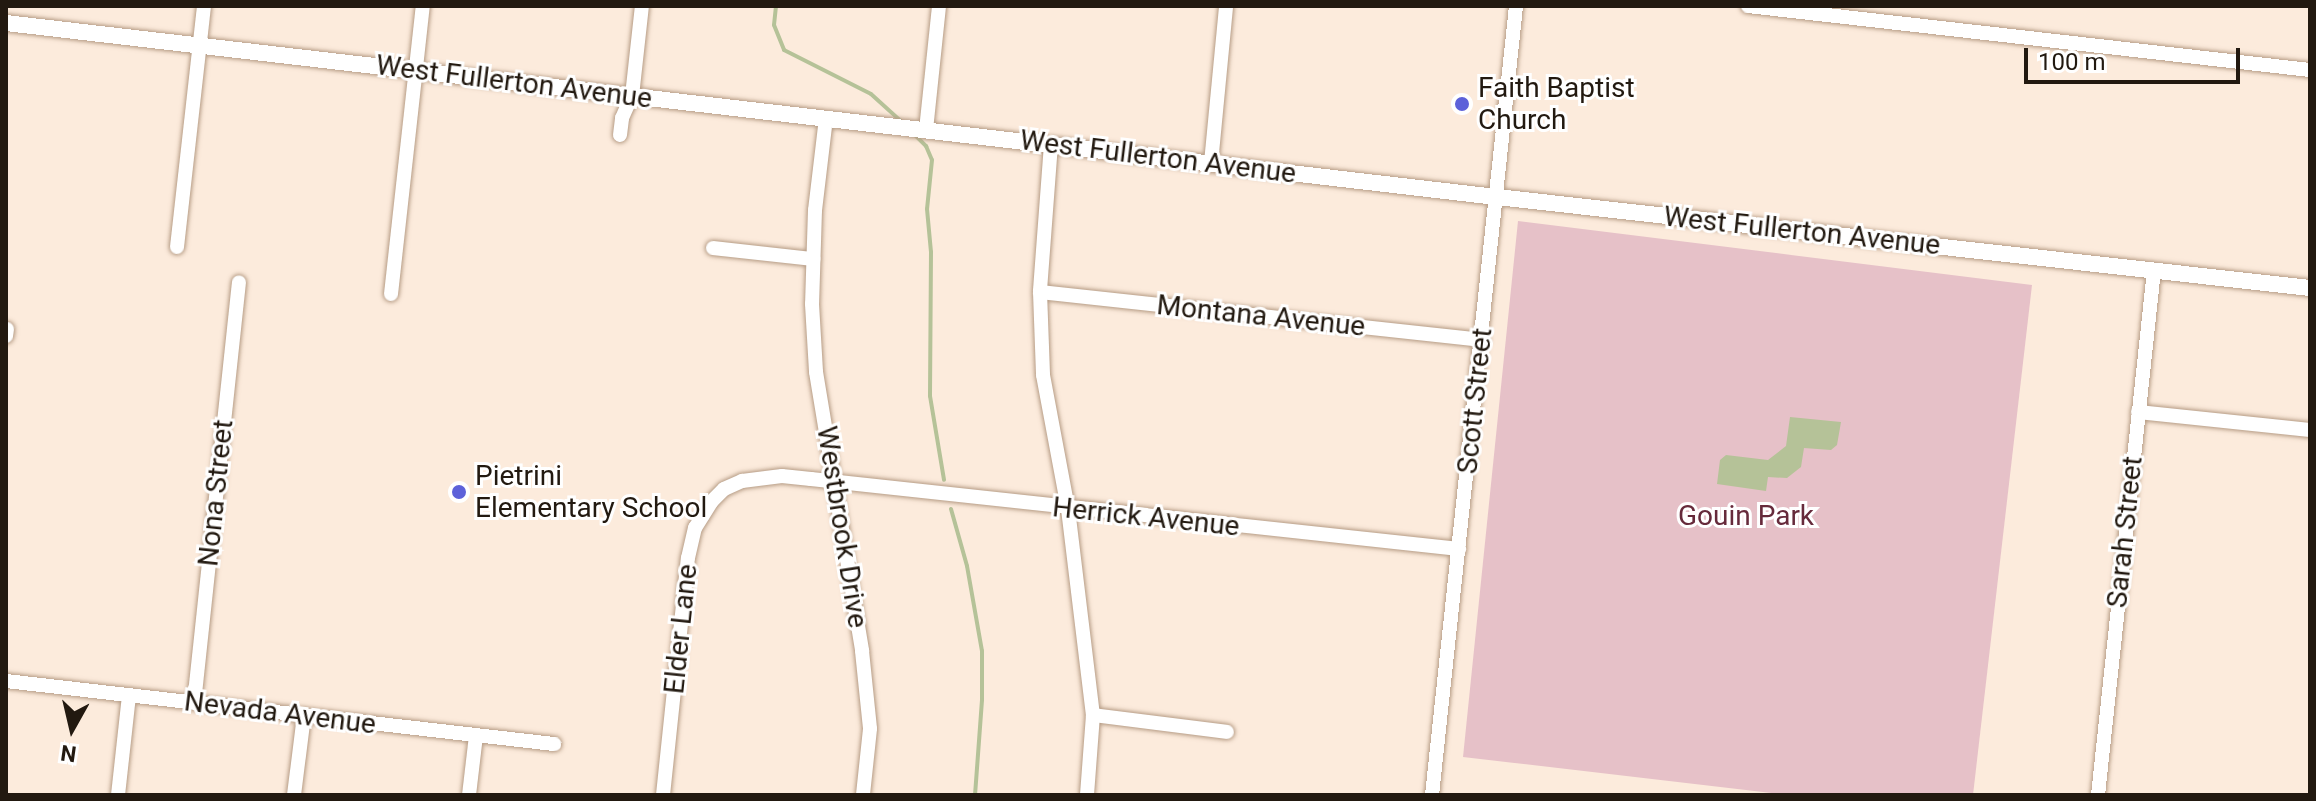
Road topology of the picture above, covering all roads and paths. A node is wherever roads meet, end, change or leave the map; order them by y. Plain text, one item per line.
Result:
1 (204, 6) edge
2 (423, 6) edge
3 (642, 6) edge
4 (939, 6) edge
5 (1226, 6) edge
6 (1516, 6) edge
7 (1748, 6) edge
8 (6, 23) edge
9 (200, 46) junction
10 (2310, 70) edge
11 (416, 71) junction
12 (632, 96) junction
13 (826, 118) junction
14 (924, 130) junction
15 (620, 135) dead end
16 (1051, 144) junction
17 (1211, 163) junction
18 (1497, 197) junction
19 (177, 247) dead end
20 (713, 248) dead end
21 (813, 259) junction
22 (2154, 270) junction
23 (239, 282) dead end
24 (2310, 288) edge
25 (1040, 292) junction
26 (391, 294) dead end
27 (7, 329) edge
28 (6, 336) edge
29 (1482, 340) junction
30 (2138, 412) junction
31 (2310, 430) edge
32 (834, 482) junction
33 (1068, 509) junction
34 (1459, 549) junction
35 (6, 681) edge
36 (129, 696) junction
37 (194, 703) junction
38 (1093, 715) junction
39 (304, 716) junction
40 (1227, 732) dead end
41 (476, 735) junction
42 (554, 744) dead end
43 (118, 795) edge
44 (294, 795) edge
45 (469, 795) edge
46 (663, 795) edge
47 (863, 795) edge
48 (1087, 795) edge
49 (1432, 795) edge
50 (2098, 795) edge

1 - 9 street
2 - 11 street
3 - 12 street
4 - 14 street
5 - 17 street
6 - 18 street, Scott Street
7 - 10 street
8 - 9 street, West Fullerton Avenue
9 - 11 street, West Fullerton Avenue
9 - 19 street
11 - 12 street, West Fullerton Avenue
11 - 26 street
12 - 13 street, West Fullerton Avenue
12 - 15 street
13 - 14 street, West Fullerton Avenue
13 - 21 street, Westbrook Drive
14 - 16 street, West Fullerton Avenue
16 - 17 street, West Fullerton Avenue
16 - 25 street
17 - 18 street, West Fullerton Avenue
18 - 22 street, West Fullerton Avenue
18 - 29 street, Scott Street
20 - 21 street
21 - 32 street, Westbrook Drive
22 - 24 street, West Fullerton Avenue
22 - 30 street, Sarah Street
23 - 37 street, Nona Street
25 - 29 street, Montana Avenue
25 - 33 street
27 - 28 street
29 - 34 street, Scott Street
30 - 31 street
30 - 50 street, Sarah Street
32 - 33 street, Herrick Avenue
32 - 46 street, Elder Lane
32 - 47 street, Westbrook Drive
33 - 34 street, Herrick Avenue
33 - 38 street
34 - 49 street, Scott Street
35 - 36 street, Nevada Avenue
36 - 37 street, Nevada Avenue
36 - 43 street
37 - 39 street, Nevada Avenue
38 - 40 street
38 - 48 street
39 - 41 street, Nevada Avenue
39 - 44 street
41 - 42 street, Nevada Avenue
41 - 45 street

